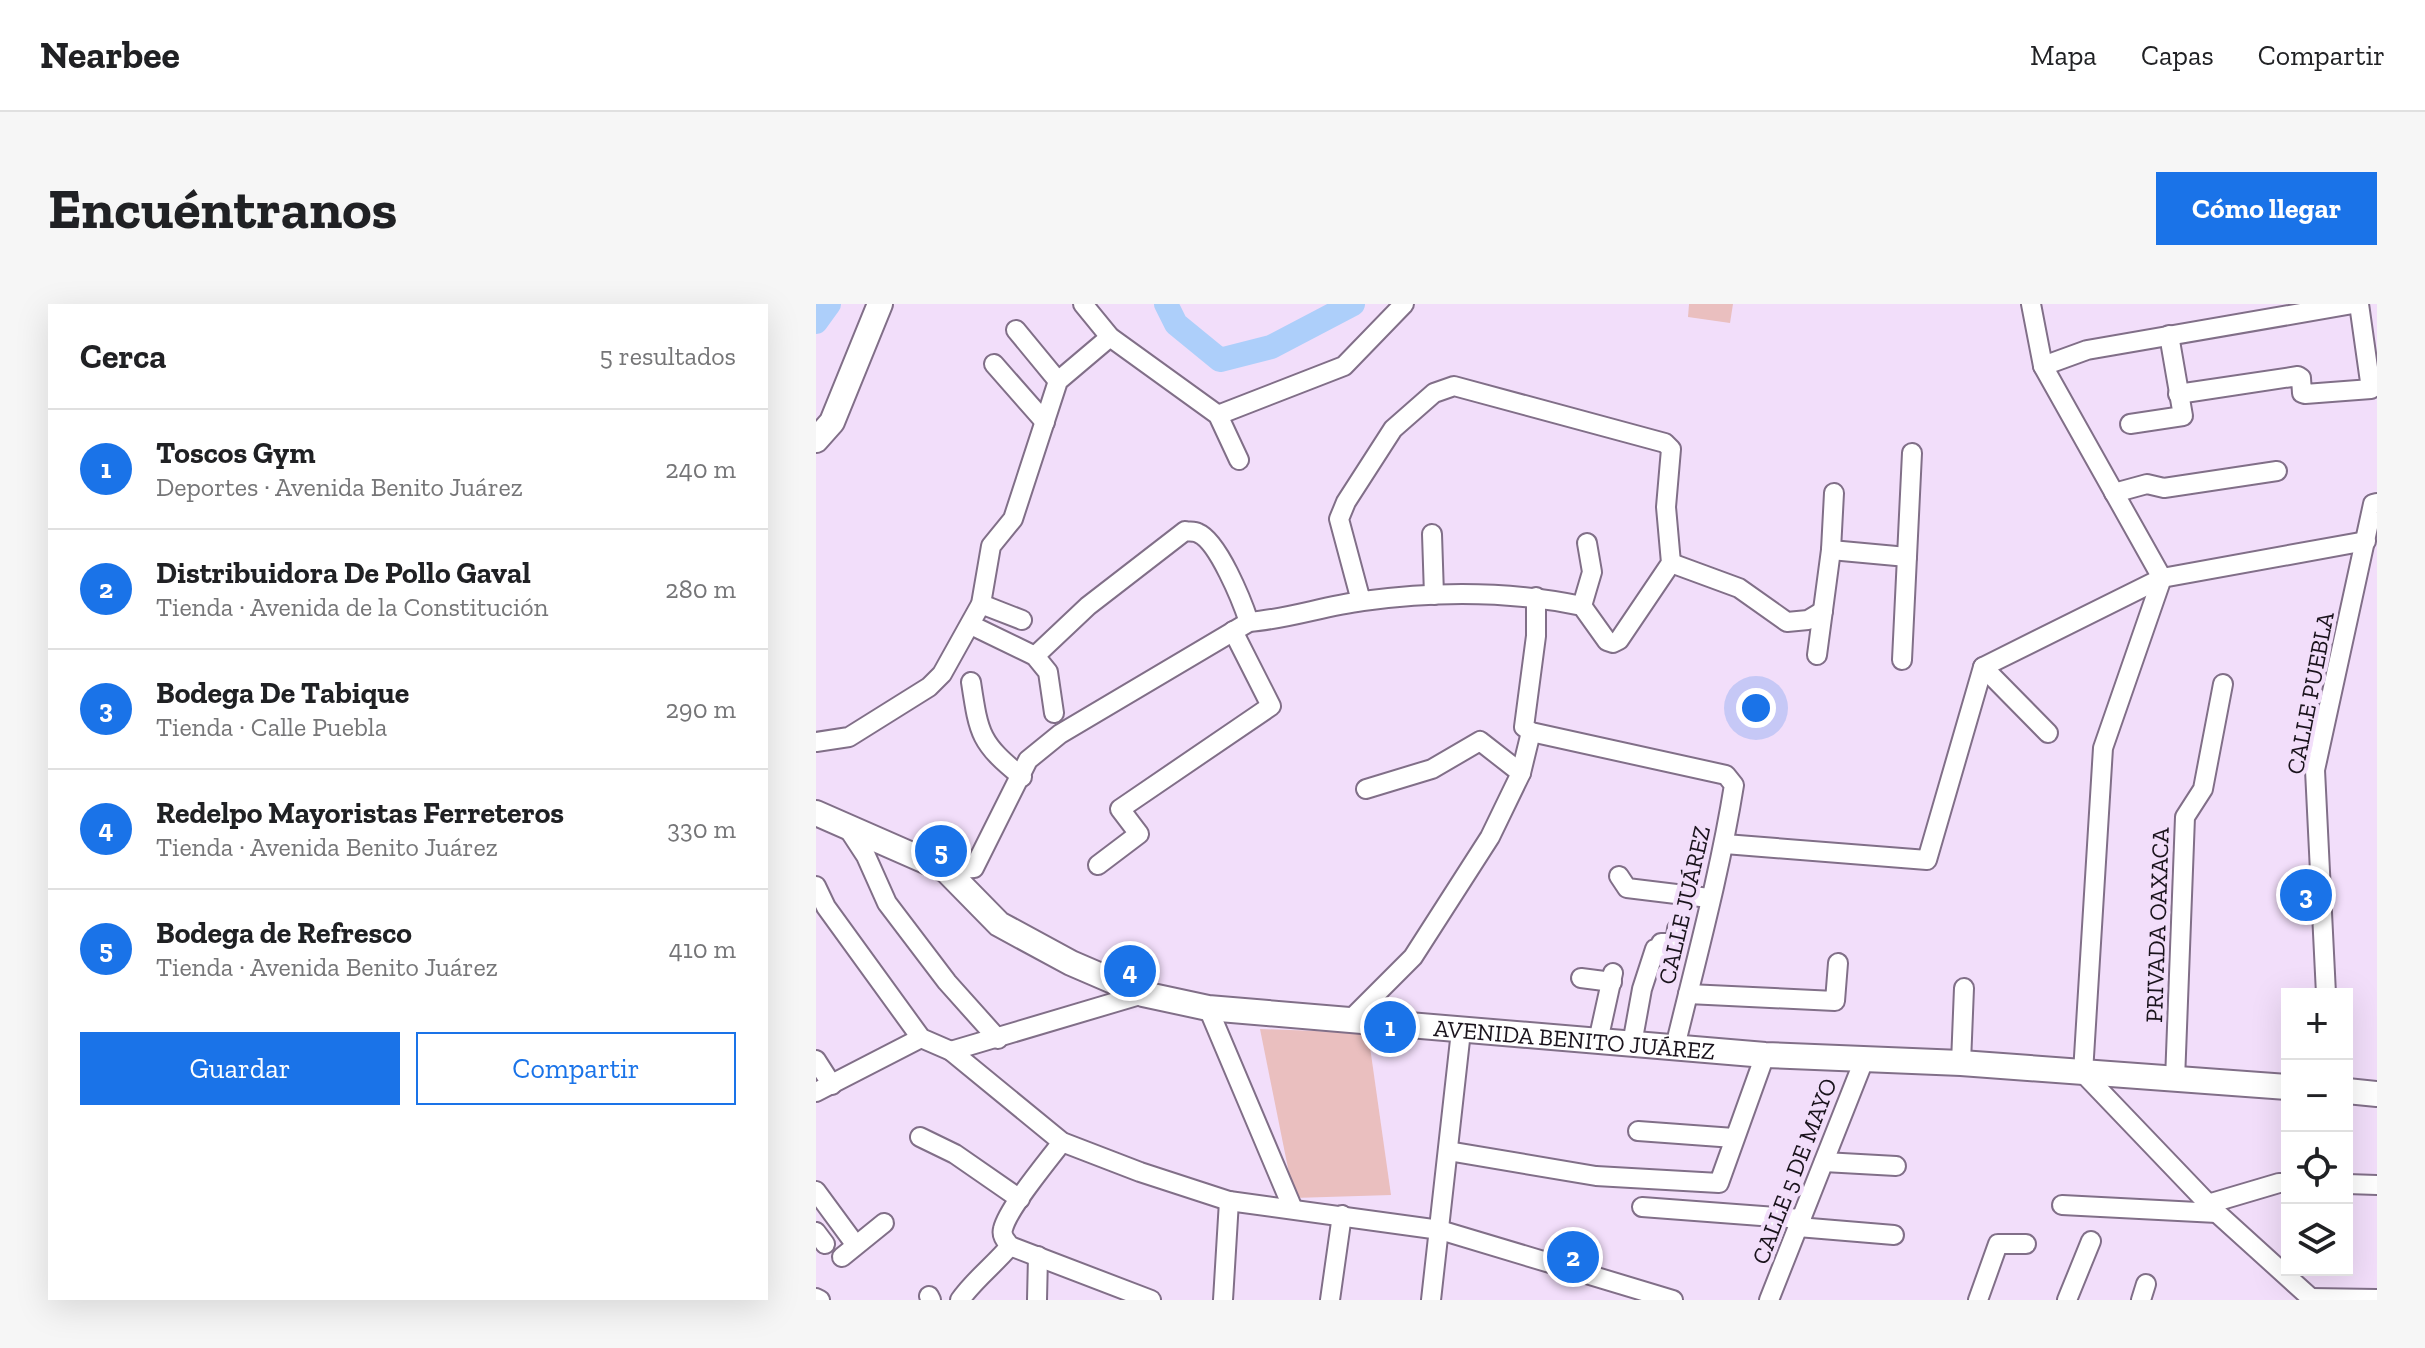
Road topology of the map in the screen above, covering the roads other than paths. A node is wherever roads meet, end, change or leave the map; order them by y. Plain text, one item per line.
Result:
1 (880, 304) edge
2 (1083, 304) edge
3 (1404, 304) edge
4 (2031, 304) edge
5 (2356, 304) edge
6 (1016, 330) dead end
7 (2169, 335) junction
8 (1110, 337) junction
9 (994, 364) dead end
10 (2043, 366) junction
11 (1058, 381) junction
12 (2178, 394) junction
13 (1218, 415) junction
14 (1045, 422) junction
15 (2130, 424) dead end
16 (816, 440) edge
17 (1912, 453) dead end
18 (1239, 460) dead end
19 (2277, 471) dead end
20 (1834, 493) dead end
21 (2114, 493) junction
22 (2377, 503) edge
23 (1432, 534) dead end
24 (2366, 541) junction
25 (1587, 543) dead end
26 (1831, 550) junction
27 (1907, 557) junction
28 (1671, 563) junction
29 (2162, 578) junction
30 (1434, 595) junction
31 (1536, 597) junction
32 (1361, 601) junction
33 (981, 604) junction
34 (1582, 606) junction
35 (1823, 611) junction
36 (1022, 620) dead end
37 (971, 625) junction
38 (1241, 626) junction
39 (1817, 655) dead end
40 (1035, 656) junction
41 (1902, 660) dead end
42 (1983, 667) junction
43 (971, 682) dead end
44 (2223, 684) dead end
45 (1054, 713) dead end
46 (1531, 732) junction
47 (2048, 733) dead end
48 (816, 742) edge
49 (1521, 773) junction
50 (1022, 777) junction
51 (1366, 789) dead end
52 (816, 813) edge
53 (847, 827) junction
54 (1725, 844) junction
55 (1098, 865) dead end
56 (946, 870) junction
57 (1619, 876) dead end
58 (816, 886) edge
59 (1709, 898) junction
60 (821, 907) edge
61 (1677, 929) dead end
62 (1838, 963) dead end
63 (1581, 978) dead end
64 (1964, 988) dead end
65 (2326, 988) edge
66 (1143, 994) junction
67 (1688, 994) junction
68 (1208, 1008) junction
69 (1349, 1021) junction
70 (1461, 1031) junction
71 (921, 1038) junction
72 (998, 1039) junction
73 (1598, 1041) junction
74 (1632, 1044) junction
75 (1675, 1047) junction
76 (951, 1051) junction
77 (1765, 1055) junction
78 (816, 1060) edge
79 (1864, 1060) junction
80 (1961, 1063) junction
81 (2083, 1073) junction
82 (2175, 1080) junction
83 (2281, 1087) edge
84 (824, 1089) edge
85 (2353, 1092) edge
86 (2377, 1094) edge
87 (1638, 1131) dead end
88 (920, 1137) dead end
89 (1734, 1138) junction
90 (1062, 1142) junction
91 (1448, 1151) junction
92 (1824, 1162) junction
93 (1896, 1166) dead end
94 (2281, 1183) edge
95 (2353, 1184) edge
96 (2377, 1185) edge
97 (816, 1191) edge
98 (1020, 1199) junction
99 (1229, 1201) junction
100 (2062, 1205) dead end
101 (1642, 1207) dead end
102 (2213, 1208) junction
103 (1293, 1209) junction
104 (1342, 1215) junction
105 (884, 1223) dead end
106 (1800, 1223) junction
107 (1440, 1230) junction
108 (1894, 1235) dead end
109 (2091, 1241) dead end
110 (2026, 1244) dead end
111 (1010, 1246) junction
112 (1038, 1256) junction
113 (1666, 1299) edge
114 (2312, 1299) edge
115 (2377, 1299) edge
116 (960, 1300) edge
117 (1037, 1300) edge
118 (1151, 1300) edge
119 (1223, 1300) edge
120 (1330, 1300) edge
121 (1431, 1300) edge
122 (1769, 1300) edge
123 (1978, 1300) edge
124 (2067, 1300) edge

1 - 16 main road
2 - 8 street
3 - 13 street
4 - 10 street
5 - 7 street
5 - 12 street
6 - 11 street
7 - 10 street
7 - 12 street
8 - 11 street
8 - 13 street
9 - 14 street
10 - 21 street
11 - 14 street
12 - 15 street
13 - 18 street
14 - 33 street
17 - 27 street
19 - 21 street
20 - 26 street
21 - 29 street
22 - 24 street, CALLE PUEBLA
23 - 30 street
24 - 29 street
24 - 65 street, CALLE PUEBLA
25 - 34 street
26 - 27 street
26 - 35 street
27 - 41 street
28 - 32 street
28 - 34 street
28 - 35 street
29 - 42 street
29 - 81 street
30 - 31 street
30 - 32 street
31 - 34 street
31 - 46 street
32 - 38 street
33 - 36 street
33 - 37 street
35 - 39 street
37 - 40 street
37 - 48 street
38 - 40 street
38 - 50 street
38 - 55 street
40 - 45 street
42 - 47 street
42 - 54 street
43 - 50 street
44 - 82 street, PRIVADA OAXACA
46 - 49 street
46 - 54 street, CALLE JUÁREZ
49 - 51 street
49 - 69 street
50 - 56 street
52 - 53 main road, AVENIDA BENITO JUÁREZ
53 - 56 main road, AVENIDA BENITO JUÁREZ
53 - 72 street
54 - 59 street, CALLE JUÁREZ
56 - 66 main road, AVENIDA BENITO JUÁREZ
57 - 59 street
58 - 60 street
59 - 67 street, CALLE JUÁREZ
60 - 71 street
61 - 74 street
62 - 67 street
63 - 73 street
64 - 80 street
66 - 68 main road, AVENIDA BENITO JUÁREZ
66 - 72 street
67 - 75 street, CALLE JUÁREZ
68 - 69 main road, AVENIDA BENITO JUÁREZ
68 - 103 street
69 - 70 main road, AVENIDA BENITO JUÁREZ
70 - 73 main road, AVENIDA BENITO JUÁREZ
70 - 91 street
71 - 76 street
71 - 84 street
72 - 76 street
73 - 74 main road, AVENIDA BENITO JUÁREZ
74 - 75 main road, AVENIDA BENITO JUÁREZ
75 - 77 main road, AVENIDA BENITO JUÁREZ
76 - 90 street
77 - 79 main road, AVENIDA BENITO JUÁREZ
77 - 89 street
78 - 84 street
79 - 80 main road, AVENIDA BENITO JUÁREZ
79 - 92 street, CALLE 5 DE MAYO
80 - 81 main road, AVENIDA BENITO JUÁREZ
81 - 82 main road, AVENIDA BENITO JUÁREZ
81 - 102 street
82 - 83 main road, AVENIDA BENITO JUÁREZ
85 - 86 main road
87 - 89 street
88 - 98 street
89 - 91 street
90 - 98 street
90 - 99 street
91 - 107 street
92 - 93 street
92 - 106 street, CALLE 5 DE MAYO
94 - 102 street
95 - 96 street
97 - 105 street
98 - 111 street
99 - 103 street
99 - 119 street
100 - 102 street
101 - 106 street
102 - 114 street
103 - 104 street
104 - 107 street
104 - 120 street
106 - 108 street
106 - 122 street, CALLE 5 DE MAYO
107 - 113 street
107 - 121 street
109 - 124 street
110 - 123 street
111 - 112 street
111 - 116 street
112 - 117 street
112 - 118 street
114 - 115 street

